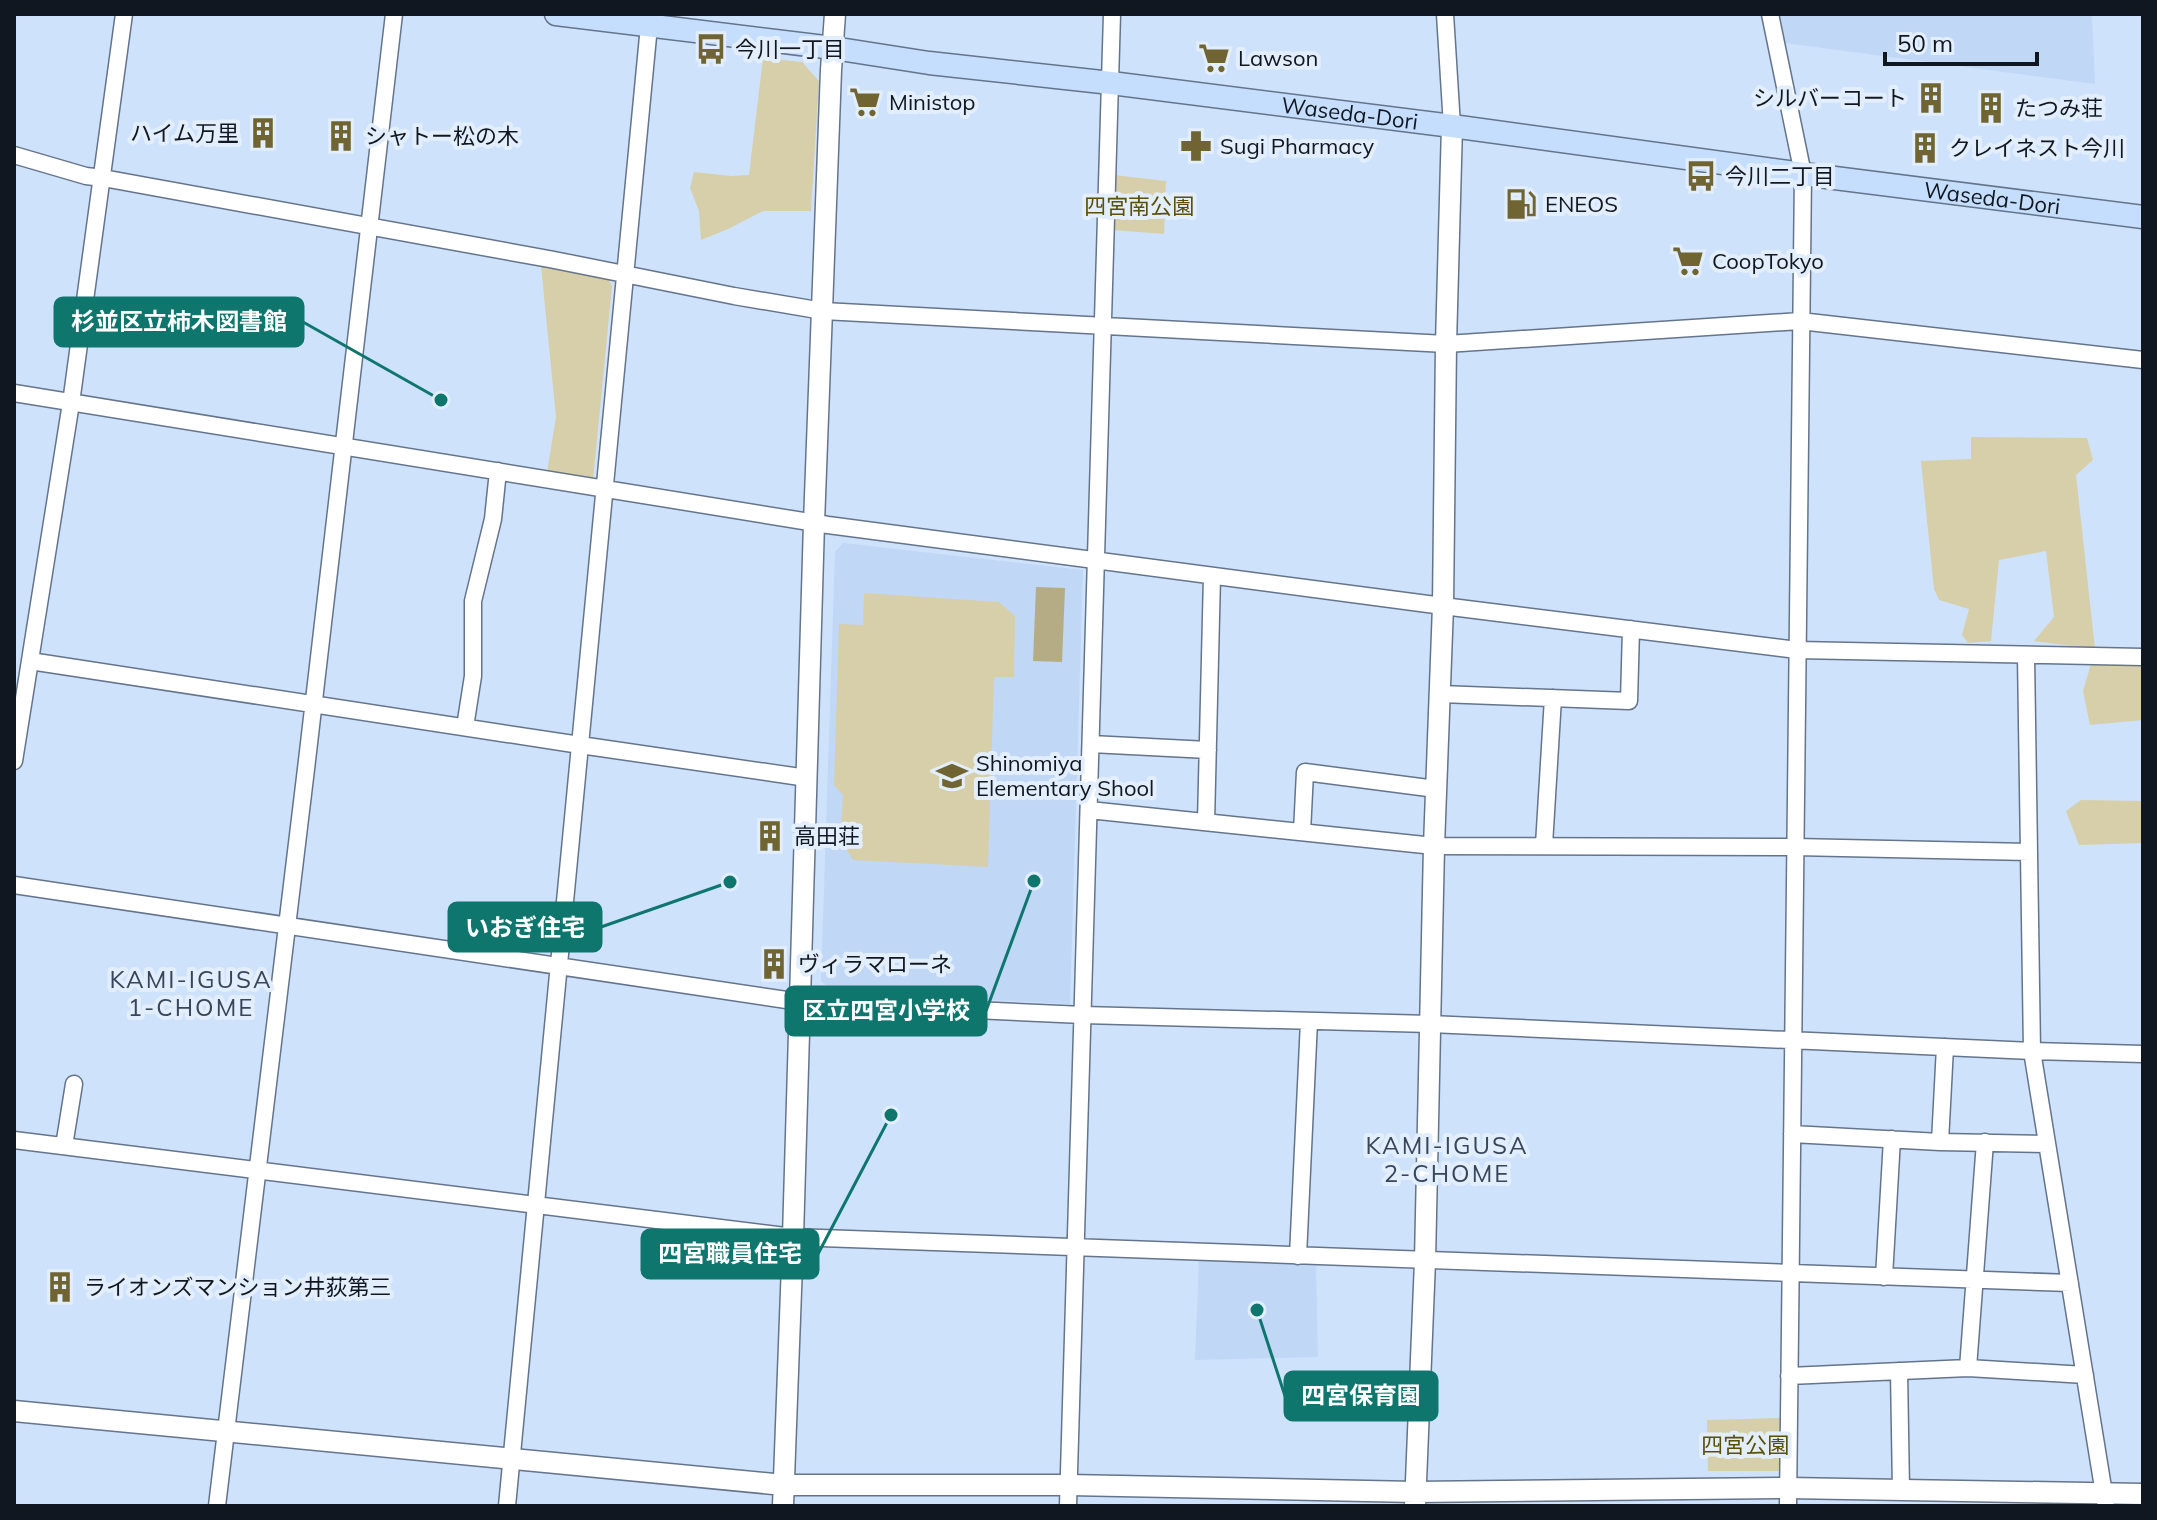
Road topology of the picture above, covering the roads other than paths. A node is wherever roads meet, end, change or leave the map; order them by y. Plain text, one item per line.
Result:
1 (124, 14) edge
2 (394, 14) edge
3 (556, 14) edge
4 (835, 14) edge
5 (1112, 14) edge
6 (1445, 14) edge
7 (1770, 14) edge
8 (649, 26) junction
9 (833, 48) junction
10 (1111, 83) junction
11 (1452, 126) junction
12 (14, 155) edge
13 (1803, 174) junction
14 (103, 178) junction
15 (2143, 217) edge
16 (369, 227) junction
17 (625, 274) junction
18 (823, 311) junction
19 (1800, 321) junction
20 (1103, 326) junction
21 (1446, 344) junction
22 (2143, 360) edge
23 (14, 393) edge
24 (71, 403) junction
25 (343, 446) junction
26 (498, 471) junction
27 (604, 490) junction
28 (814, 523) junction
29 (1097, 562) junction
30 (1212, 576) junction
31 (1443, 606) junction
32 (1631, 629) junction
33 (1797, 650) junction
34 (2026, 656) junction
35 (2143, 657) edge
36 (30, 661) junction
37 (1440, 694) junction
38 (1553, 698) junction
39 (313, 705) junction
40 (465, 727) junction
41 (1091, 744) junction
42 (580, 745) junction
43 (1208, 750) junction
44 (14, 761) edge
45 (807, 778) junction
46 (1436, 789) junction
47 (1089, 810) junction
48 (1206, 822) junction
49 (1302, 832) junction
50 (1544, 845) junction
51 (1434, 846) junction
52 (1795, 847) junction
53 (2029, 852) junction
54 (14, 885) edge
55 (286, 925) junction
56 (558, 967) junction
57 (800, 1002) junction
58 (1083, 1015) junction
59 (1309, 1021) junction
60 (1430, 1024) junction
61 (1793, 1041) junction
62 (1945, 1047) junction
63 (2032, 1051) junction
64 (2143, 1054) edge
65 (74, 1084) dead end
66 (1792, 1134) junction
67 (1892, 1139) junction
68 (14, 1140) edge
69 (1940, 1142) junction
70 (1985, 1142) junction
71 (2047, 1144) junction
72 (64, 1146) junction
73 (257, 1170) junction
74 (536, 1205) junction
75 (793, 1237) junction
76 (1076, 1248) junction
77 (1298, 1256) junction
78 (1425, 1261) junction
79 (1789, 1274) junction
80 (1884, 1277) junction
81 (1975, 1280) junction
82 (2070, 1283) junction
83 (1968, 1368) junction
84 (1899, 1371) junction
85 (2085, 1375) junction
86 (1789, 1376) junction
87 (14, 1411) edge
88 (225, 1432) junction
89 (511, 1459) junction
90 (784, 1485) junction
91 (1069, 1485) junction
92 (1901, 1490) junction
93 (2143, 1494) edge
94 (1788, 1497) edge
95 (1415, 1499) edge
96 (1953, 1499) edge
97 (2105, 1500) edge
98 (217, 1506) edge
99 (507, 1506) edge
100 (783, 1506) edge
101 (1068, 1506) edge

1 - 14 street
2 - 16 street
3 - 8 main road, Waseda-Dori
4 - 9 street
5 - 10 street
6 - 11 street
7 - 13 street
8 - 9 main road, Waseda-Dori
8 - 17 street
9 - 10 main road, Waseda-Dori
9 - 18 street
10 - 11 main road, Waseda-Dori
10 - 20 street
11 - 13 main road, Waseda-Dori
11 - 21 street
12 - 14 street
13 - 15 main road, Waseda-Dori
13 - 19 street
14 - 16 street
14 - 24 street
16 - 17 street
16 - 25 street
17 - 18 street
17 - 27 street
18 - 20 street
18 - 28 street
19 - 21 street
19 - 22 street
19 - 33 street
20 - 21 street
20 - 29 street
21 - 31 street
23 - 24 street
24 - 25 street
24 - 36 street
25 - 26 street
25 - 39 street
26 - 27 street
26 - 40 street
27 - 28 street
27 - 42 street
28 - 29 street
28 - 45 street
29 - 30 street
29 - 41 street
30 - 31 street
30 - 43 street
31 - 32 street
31 - 37 street
32 - 33 street
32 - 38 street
33 - 34 street
33 - 52 street
34 - 35 street
34 - 53 street
36 - 39 street
36 - 44 street
37 - 38 street
37 - 46 street
38 - 50 street
39 - 40 street
39 - 55 street
40 - 42 street
41 - 43 street
41 - 47 street
42 - 45 street
42 - 56 street
43 - 48 street
45 - 57 street
46 - 49 street
46 - 51 street
47 - 48 street
47 - 58 street
48 - 49 street
49 - 51 street
50 - 51 street
50 - 52 street
51 - 60 street
52 - 53 street
52 - 61 street
53 - 63 street
54 - 55 street
55 - 56 street
55 - 73 street
56 - 57 street
56 - 74 street
57 - 58 street
57 - 75 street
58 - 59 street
58 - 76 street
59 - 60 street
59 - 77 street
60 - 61 street
60 - 78 street
61 - 62 street
61 - 66 street
62 - 63 street
62 - 69 street
63 - 64 street
63 - 71 street
65 - 72 street
66 - 67 street
66 - 79 street
67 - 69 street
67 - 80 street
68 - 72 street
69 - 70 street
70 - 71 street
70 - 81 street
71 - 82 street
72 - 73 street
73 - 74 street
73 - 88 street
74 - 75 street
74 - 89 street
75 - 76 street
75 - 90 street
76 - 77 street
76 - 91 street
77 - 78 street
78 - 79 street
78 - 95 street
79 - 80 street
79 - 86 street
80 - 81 street
81 - 82 street
81 - 83 street
82 - 85 street
83 - 84 street
83 - 85 street
84 - 86 street
84 - 92 street
85 - 97 street
86 - 94 street
87 - 88 street
88 - 89 street
88 - 98 street
89 - 90 street
89 - 99 street
90 - 91 street
90 - 100 street
91 - 95 street
91 - 101 street
92 - 94 street
92 - 96 street
93 - 97 street
94 - 95 street
96 - 97 street

